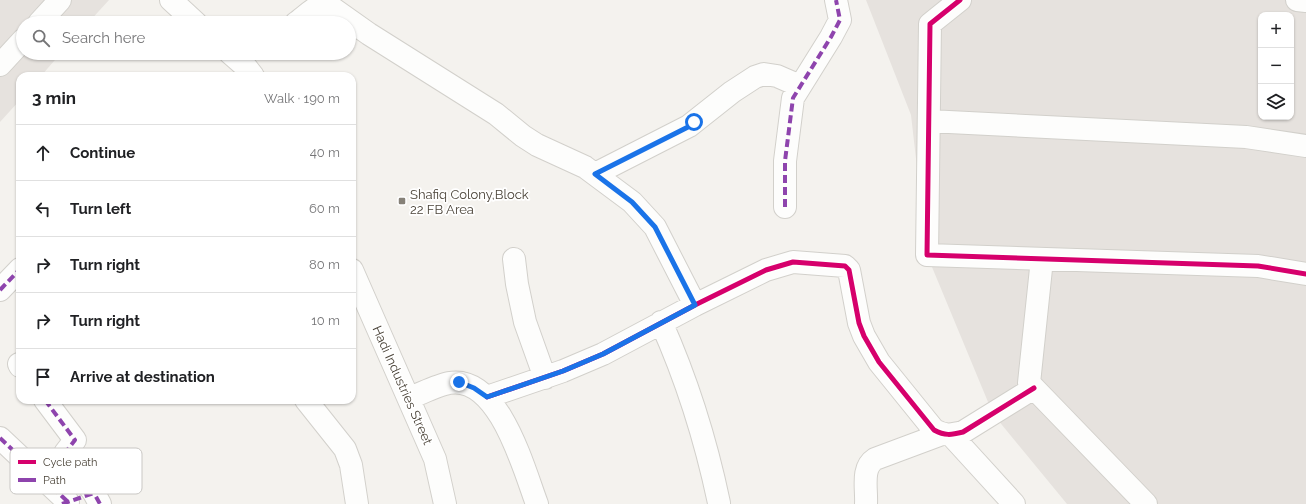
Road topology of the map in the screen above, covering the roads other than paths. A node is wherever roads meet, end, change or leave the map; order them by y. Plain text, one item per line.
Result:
1 (60, 0) edge
2 (170, 0) edge
3 (836, 0) edge
4 (960, 0) edge
5 (1297, 0) edge
6 (1306, 1) edge
7 (323, 2) edge
8 (45, 16) edge
9 (188, 16) edge
10 (305, 16) edge
11 (343, 16) edge
12 (356, 25) edge
13 (16, 48) edge
14 (238, 60) edge
15 (0, 65) edge
16 (250, 72) edge
17 (800, 86) junction
18 (929, 121) junction
19 (1306, 146) edge
20 (595, 174) junction
21 (785, 207) dead end
22 (514, 259) dead end
23 (1042, 259) junction
24 (16, 273) edge
25 (1306, 274) edge
26 (356, 279) edge
27 (0, 290) edge
28 (695, 305) junction
29 (661, 322) junction
30 (544, 378) junction
31 (1034, 388) junction
32 (487, 397) junction
33 (409, 398) junction
34 (48, 404) edge
35 (309, 404) edge
36 (946, 435) junction
37 (0, 438) edge
38 (10, 448) edge
39 (69, 448) edge
40 (56, 494) edge
41 (97, 499) edge
42 (65, 503) edge
43 (719, 503) dead end
44 (357, 504) edge
45 (446, 504) edge
46 (537, 504) edge
47 (867, 504) edge
48 (1014, 504) edge
49 (1146, 504) edge

1 - 8 street
2 - 9 street
3 - 17 street
4 - 18 street
5 - 6 street
7 - 10 street
7 - 11 street
12 - 20 street
13 - 15 street
14 - 16 street
17 - 20 street
17 - 21 street
18 - 19 street
18 - 23 street
20 - 28 street
22 - 30 street
23 - 25 street
23 - 31 street
24 - 27 street
26 - 33 street, Hadi Industries Street
28 - 29 street
28 - 36 street
29 - 30 street
29 - 43 street
30 - 32 street
31 - 36 street
31 - 49 street
32 - 33 street
32 - 46 street
33 - 45 street, Hadi Industries Street
34 - 39 street
35 - 44 street
36 - 47 street
36 - 48 street
37 - 38 street
40 - 42 street
41 - 42 street

